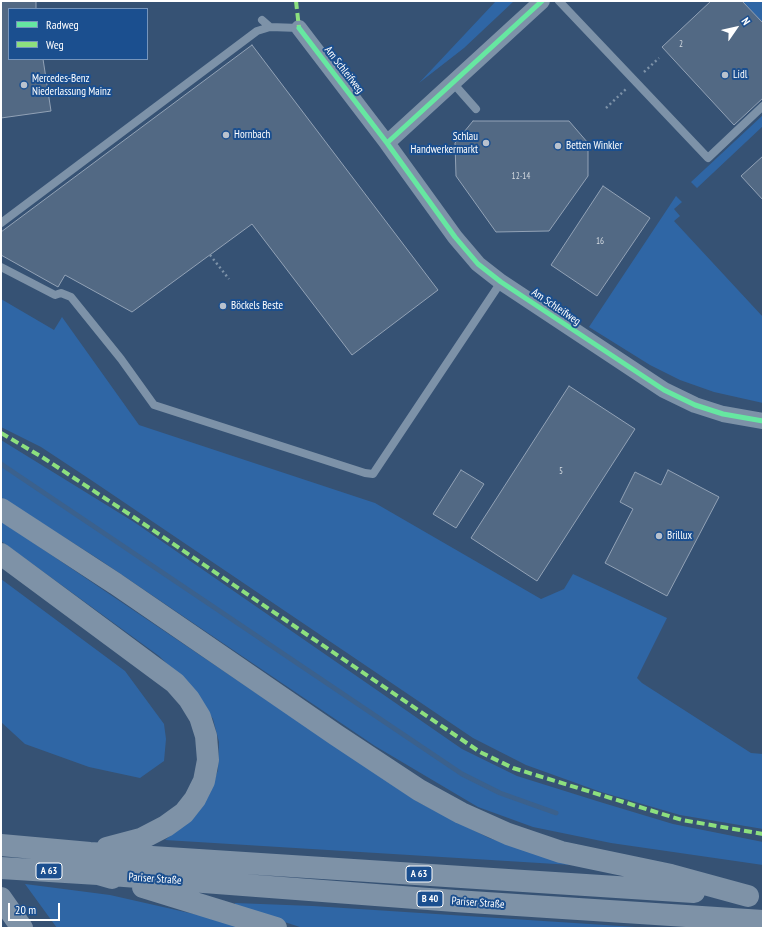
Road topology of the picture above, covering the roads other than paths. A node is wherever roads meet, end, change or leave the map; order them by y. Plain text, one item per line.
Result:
1 (542, 1) edge
2 (559, 1) edge
3 (262, 20) dead end
4 (270, 28) junction
5 (299, 28) joint
6 (453, 83) junction
7 (763, 106) edge
8 (476, 109) dead end
9 (387, 143) junction
10 (1, 223) edge
11 (1, 267) edge
12 (501, 282) junction
13 (763, 421) edge
14 (1, 509) edge
15 (1, 554) edge
16 (1, 845) edge
17 (90, 853) junction
18 (1, 868) edge
19 (98, 874) junction
20 (755, 896) edge
21 (1, 898) edge
22 (763, 921) edge
23 (22, 928) edge
24 (276, 928) edge

1 - 6 street
2 - 7 lane
3 - 4 lane
4 - 5 lane
4 - 10 lane
5 - 9 street, Am Schleifweg
6 - 8 lane
6 - 9 street
9 - 12 street, Am Schleifweg
11 - 12 lane
12 - 13 street, Am Schleifweg
14 - 20 highway
15 - 17 highway
16 - 17 highway, A 63
17 - 20 highway, A 63
18 - 19 highway, A 63
19 - 22 highway, Pariser Straße / B 40
19 - 24 highway
21 - 23 highway

